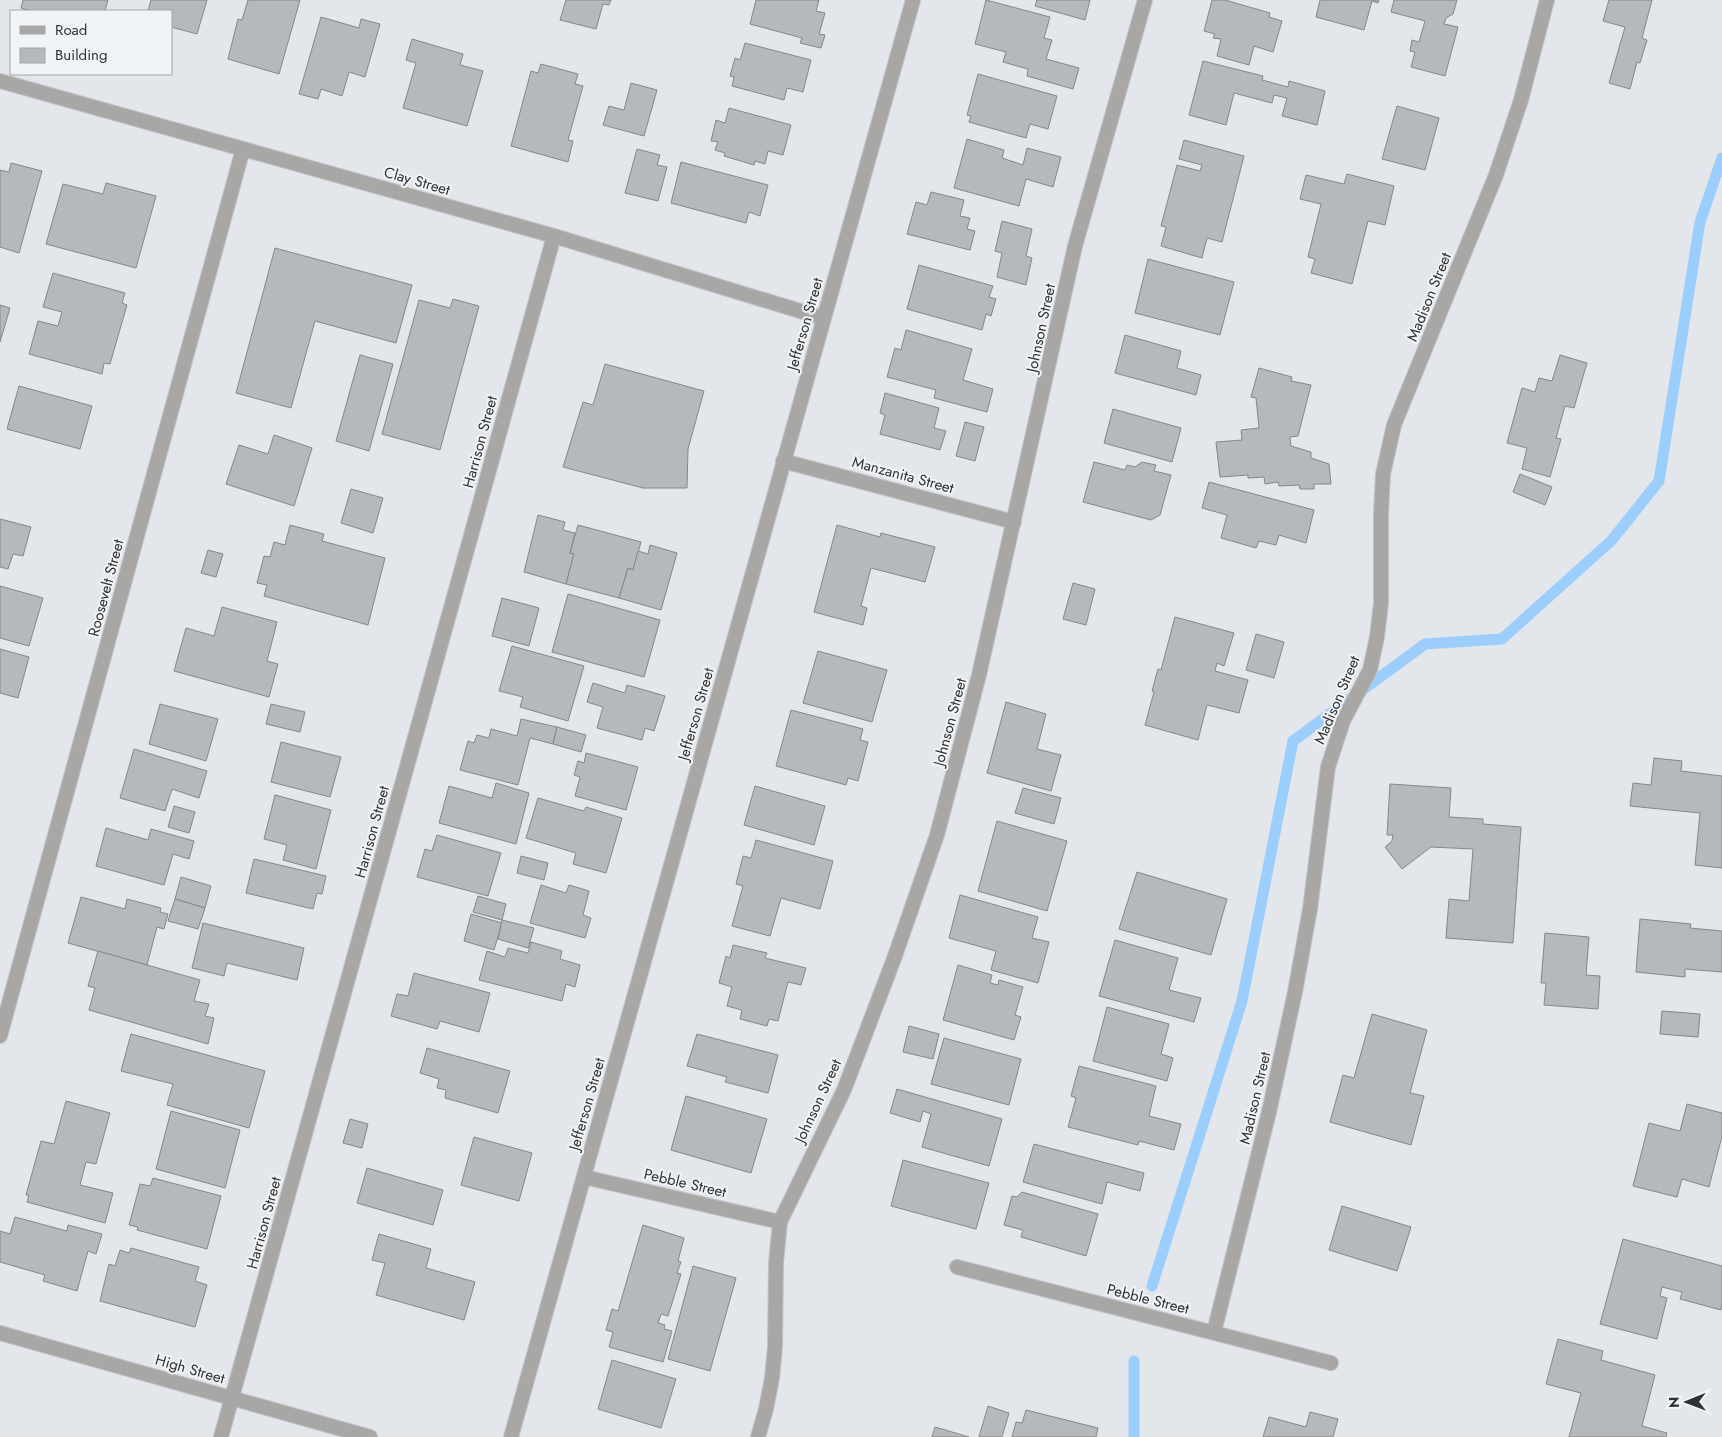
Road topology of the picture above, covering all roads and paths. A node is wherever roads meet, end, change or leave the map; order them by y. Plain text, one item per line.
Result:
1 (913, 0) edge
2 (1145, 0) edge
3 (1546, 4) edge
4 (0, 81) edge
5 (243, 149) junction
6 (554, 236) junction
7 (824, 318) junction
8 (783, 461) junction
9 (1014, 522) junction
10 (0, 1036) edge
11 (584, 1177) junction
12 (780, 1222) junction
13 (957, 1266) dead end
14 (1214, 1332) junction
15 (0, 1333) edge
16 (1331, 1362) dead end
17 (232, 1398) junction
18 (221, 1437) edge
19 (370, 1437) edge
20 (511, 1437) edge
21 (758, 1437) edge

1 - 7 street, Jefferson Street
2 - 9 street, Johnson Street
3 - 14 street, Madison Street
4 - 5 street, Clay Street
5 - 6 street, Clay Street
5 - 10 street, Roosevelt Street
6 - 7 street, Clay Street
6 - 17 street, Harrison Street
7 - 8 street, Jefferson Street
8 - 9 street, Manzanita Street
8 - 11 street, Jefferson Street
9 - 12 street, Johnson Street
11 - 12 street, Pebble Street
11 - 20 street, Jefferson Street
12 - 21 street, Johnson Street
13 - 14 street, Pebble Street
14 - 16 street, Pebble Street
15 - 17 street, High Street
17 - 18 street, Harrison Street
17 - 19 street, High Street

